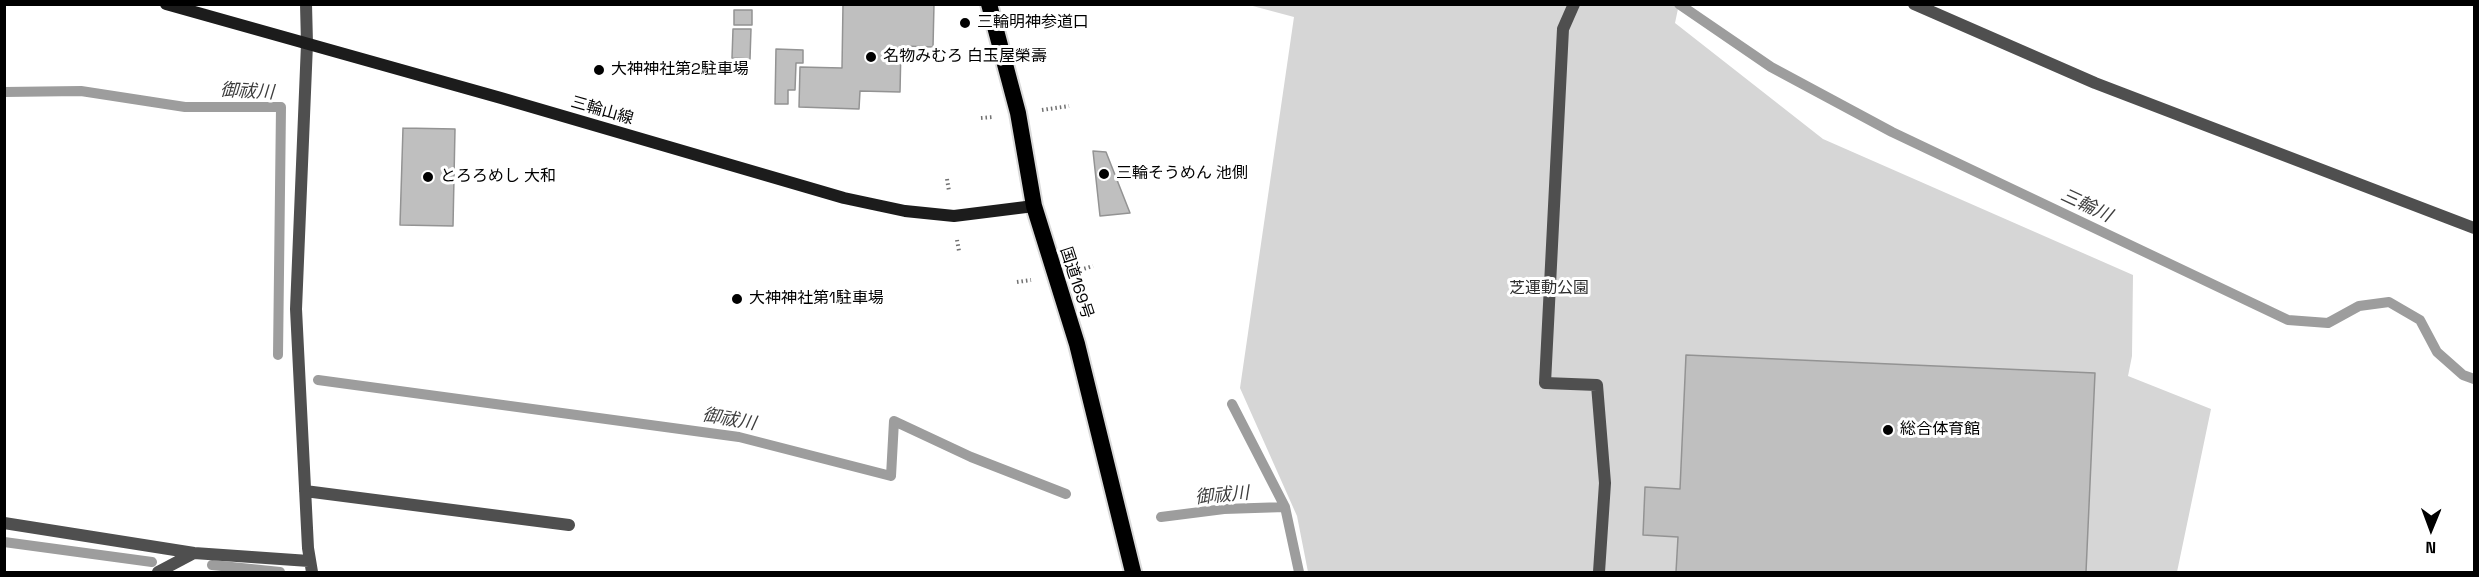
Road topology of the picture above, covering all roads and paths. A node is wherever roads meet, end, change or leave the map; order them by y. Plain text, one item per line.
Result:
1 (166, 4) edge
2 (306, 4) edge
3 (989, 4) edge
4 (1574, 4) edge
5 (1914, 4) edge
6 (307, 44) junction
7 (1034, 206) junction
8 (2475, 228) edge
9 (305, 491) junction
10 (4, 523) edge
11 (569, 525) dead end
12 (194, 553) junction
13 (310, 567) edge
14 (158, 573) edge
15 (1133, 573) edge
16 (1599, 573) edge

1 - 6 main road, 三輪山線
2 - 6 street
3 - 7 highway, 国道169号
4 - 16 street
5 - 8 street
6 - 7 main road, 三輪山線
6 - 9 street
7 - 15 highway, 国道169号
9 - 11 street
9 - 13 street
10 - 12 street
12 - 13 street
12 - 14 street

